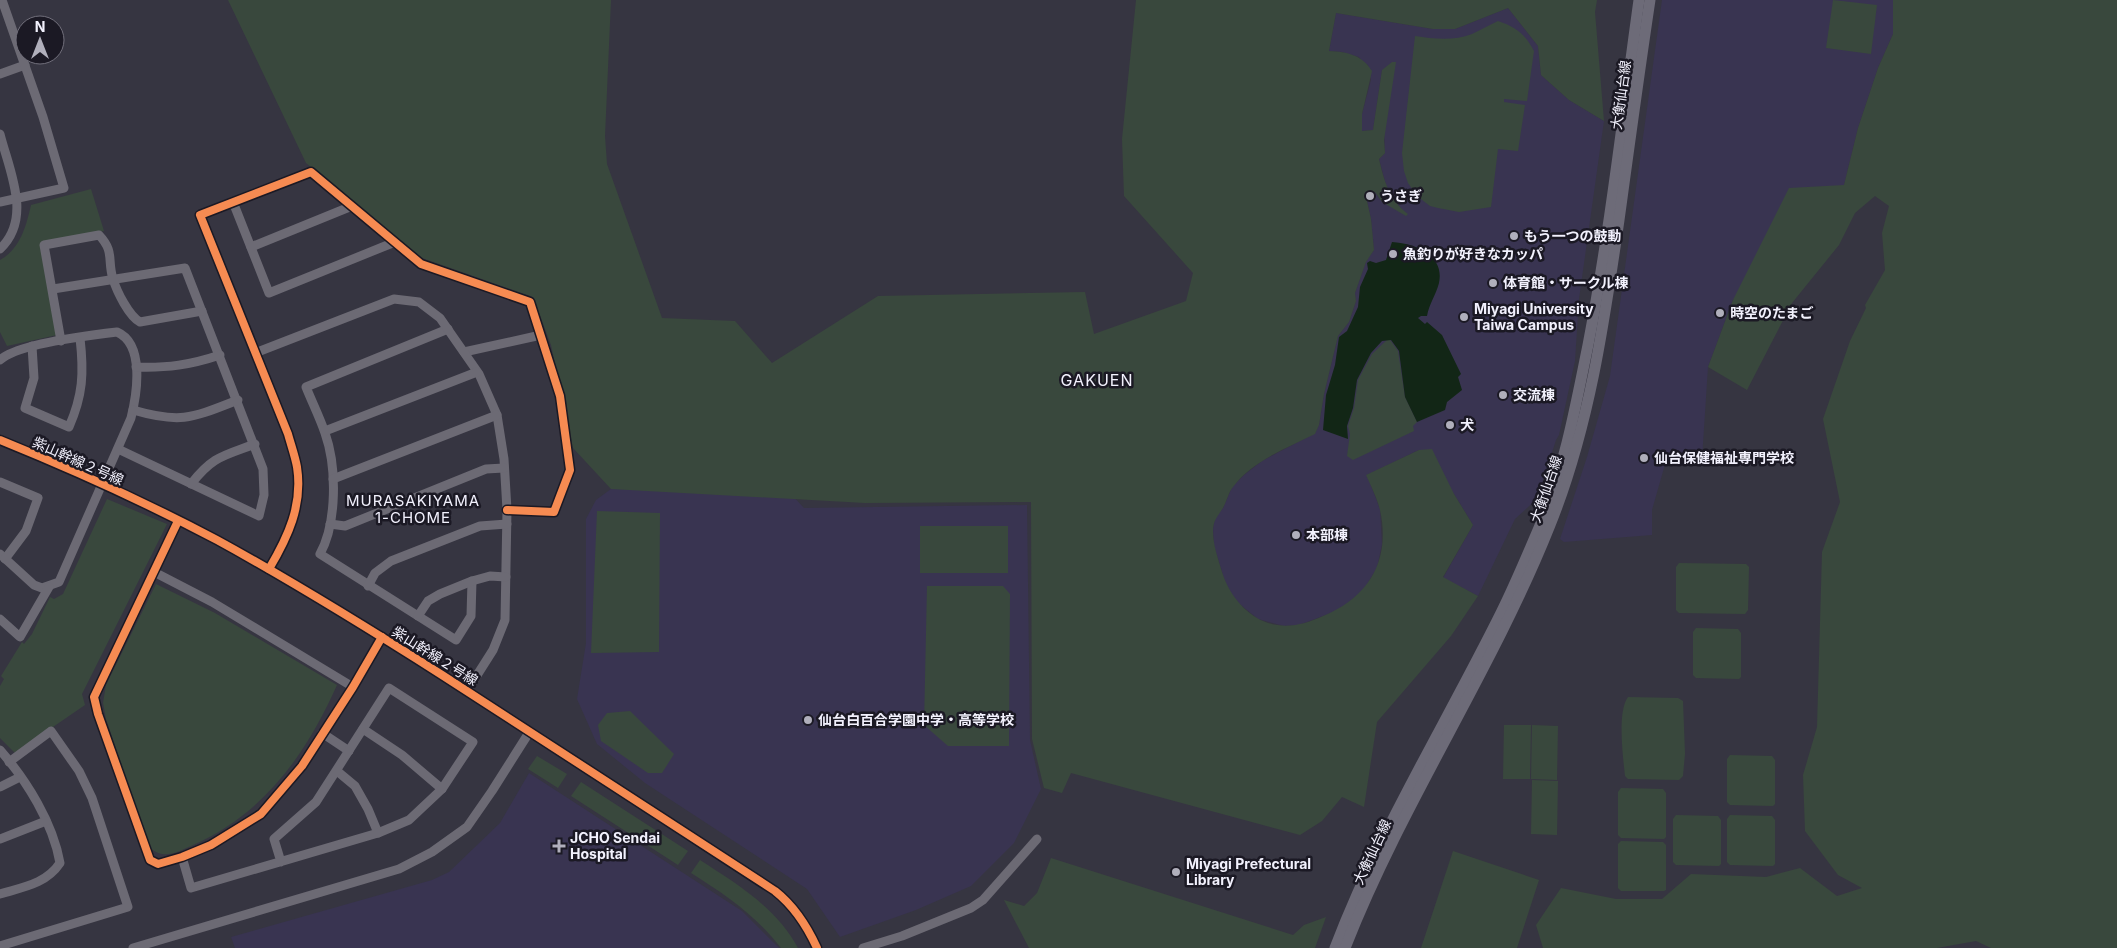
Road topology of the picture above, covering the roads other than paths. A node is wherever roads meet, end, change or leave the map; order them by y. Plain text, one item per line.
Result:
1 (2, 0) edge
2 (1639, 0) edge
3 (1650, 0) edge
4 (24, 66) junction
5 (0, 74) edge
6 (0, 134) edge
7 (2, 150) edge
8 (17, 199) junction
9 (0, 202) edge
10 (233, 202) junction
11 (352, 206) junction
12 (395, 242) junction
13 (251, 247) junction
14 (0, 249) edge
15 (113, 280) junction
16 (53, 289) junction
17 (202, 311) junction
18 (448, 330) junction
19 (541, 335) junction
20 (80, 338) junction
21 (61, 342) junction
22 (32, 346) junction
23 (464, 352) junction
24 (255, 353) junction
25 (2, 354) edge
26 (220, 355) junction
27 (136, 367) junction
28 (477, 372) junction
29 (238, 400) junction
30 (133, 410) junction
31 (498, 414) junction
32 (324, 431) junction
33 (0, 440) edge
34 (255, 444) junction
35 (118, 449) junction
36 (504, 468) junction
37 (333, 479) junction
38 (0, 482) edge
39 (102, 484) junction
40 (191, 484) junction
41 (507, 510) junction
42 (178, 521) junction
43 (330, 524) junction
44 (507, 524) junction
45 (2, 556) edge
46 (269, 569) junction
47 (154, 572) junction
48 (506, 577) junction
49 (472, 581) junction
50 (368, 586) junction
51 (49, 587) junction
52 (418, 616) junction
53 (0, 619) edge
54 (382, 637) junction
55 (353, 687) junction
56 (467, 691) junction
57 (363, 729) junction
58 (530, 731) junction
59 (322, 733) junction
60 (0, 750) edge
61 (349, 751) junction
62 (9, 762) junction
63 (337, 771) junction
64 (20, 776) junction
65 (0, 787) edge
66 (442, 789) junction
67 (46, 821) junction
68 (1391, 832) junction
69 (378, 833) junction
70 (0, 839) edge
71 (1037, 839) dead end
72 (182, 858) junction
73 (280, 862) junction
74 (0, 894) edge
75 (0, 946) edge
76 (133, 948) edge
77 (817, 948) edge
78 (863, 948) edge
79 (1335, 948) edge
80 (1345, 948) edge

1 - 4 street
2 - 68 main road, 大衡仙台線
3 - 68 main road, 大衡仙台線
4 - 5 street
4 - 8 street
6 - 7 street
7 - 8 street
8 - 9 street
8 - 14 street
10 - 11 street
10 - 13 street
10 - 24 street
11 - 12 street
11 - 13 street
12 - 13 street
12 - 19 street
15 - 16 street
15 - 16 street
15 - 17 street
15 - 17 street
16 - 21 street
17 - 26 street
18 - 23 street
18 - 24 street
18 - 32 street
19 - 23 street
19 - 41 street
20 - 21 street
20 - 22 street
20 - 27 street
21 - 22 street
22 - 25 street
23 - 28 street
24 - 46 street
26 - 27 street
26 - 29 street
27 - 30 street
28 - 31 street
28 - 32 street
29 - 30 street
29 - 34 street
30 - 35 street
31 - 36 street
31 - 37 street
32 - 37 street
33 - 39 street, 紫山幹線２号線
34 - 40 street
34 - 40 street
35 - 39 street
35 - 40 street
36 - 41 street
36 - 43 street
37 - 43 street
38 - 45 street
39 - 42 street, 紫山幹線２号線
39 - 51 street
41 - 44 street
42 - 46 street, 紫山幹線２号線
42 - 47 street
43 - 50 street
44 - 48 street
44 - 50 street
45 - 51 street
46 - 54 street, 紫山幹線２号線
47 - 55 street
47 - 72 street
48 - 49 street
48 - 56 street
49 - 52 street
49 - 52 street
50 - 52 street
51 - 53 street
54 - 55 street
54 - 56 street, 紫山幹線２号線
55 - 59 street
56 - 58 street, 紫山幹線２号線
57 - 61 street
57 - 66 street
57 - 66 street
58 - 76 street
58 - 77 street, 紫山幹線２号線
59 - 61 street
59 - 72 street
60 - 62 street
61 - 63 street
62 - 64 street
62 - 75 street
63 - 69 street
63 - 73 street
64 - 65 street
64 - 67 street
66 - 69 street
67 - 70 street
67 - 74 street
68 - 79 main road, 大衡仙台線
68 - 80 main road, 大衡仙台線
69 - 73 street
71 - 78 street
72 - 73 street

